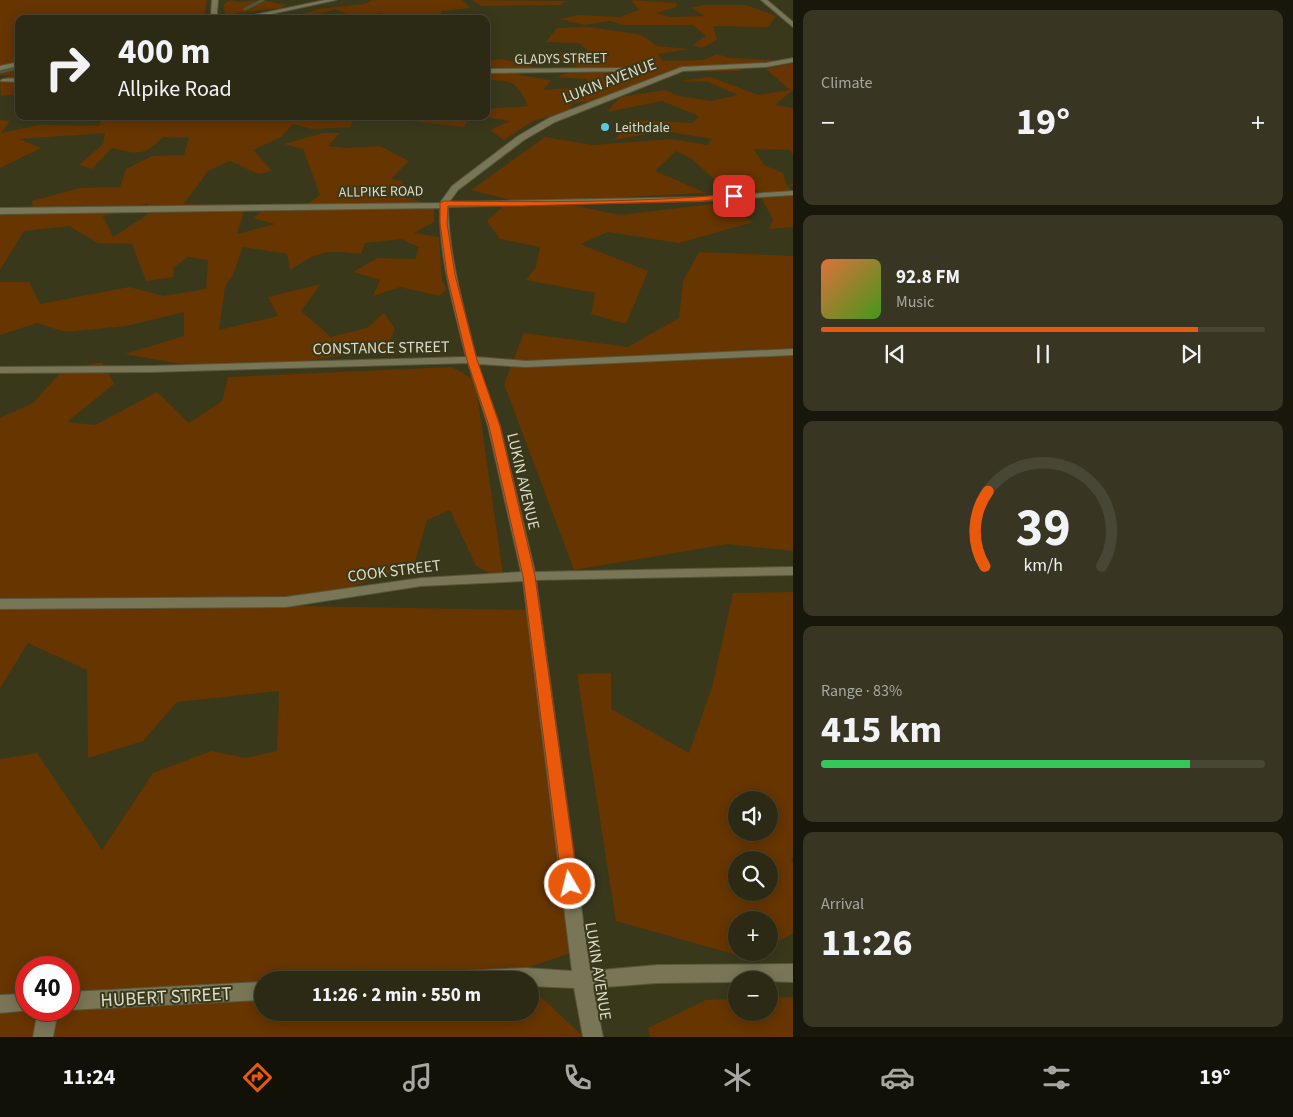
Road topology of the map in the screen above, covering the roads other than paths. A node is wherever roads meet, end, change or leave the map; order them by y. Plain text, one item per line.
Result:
1 (216, 0) edge
2 (333, 0) edge
3 (764, 0) edge
4 (215, 15) edge
5 (258, 15) edge
6 (793, 25) edge
7 (793, 60) edge
8 (15, 65) edge
9 (0, 68) edge
10 (636, 69) dead end
11 (490, 71) edge
12 (15, 80) edge
13 (3, 81) dead end
14 (793, 193) edge
15 (444, 203) junction
16 (2, 211) edge
17 (0, 220) edge
18 (793, 352) edge
19 (472, 360) junction
20 (0, 370) edge
21 (793, 570) edge
22 (529, 576) junction
23 (0, 604) edge
24 (793, 973) edge
25 (539, 978) edge
26 (582, 980) junction
27 (254, 990) edge
28 (80, 1001) edge
29 (15, 1003) edge
30 (0, 1004) edge
31 (46, 1021) edge
32 (43, 1037) edge
33 (593, 1037) edge

1 - 4 street
2 - 5 street
3 - 6 street
7 - 15 street, LUKIN AVENUE
8 - 9 street
10 - 11 street, GLADYS STREET
12 - 13 street
14 - 15 street, ALLPIKE ROAD
15 - 16 street, ALLPIKE ROAD
15 - 19 street, LUKIN AVENUE
16 - 17 street
18 - 19 street, CONSTANCE STREET
19 - 20 street, CONSTANCE STREET
19 - 22 street, LUKIN AVENUE
21 - 22 street, COOK STREET
22 - 23 street, COOK STREET
22 - 26 street, LUKIN AVENUE
24 - 26 street
25 - 26 street
26 - 33 street, LUKIN AVENUE
27 - 28 street, HUBERT STREET
29 - 30 street
31 - 32 street

